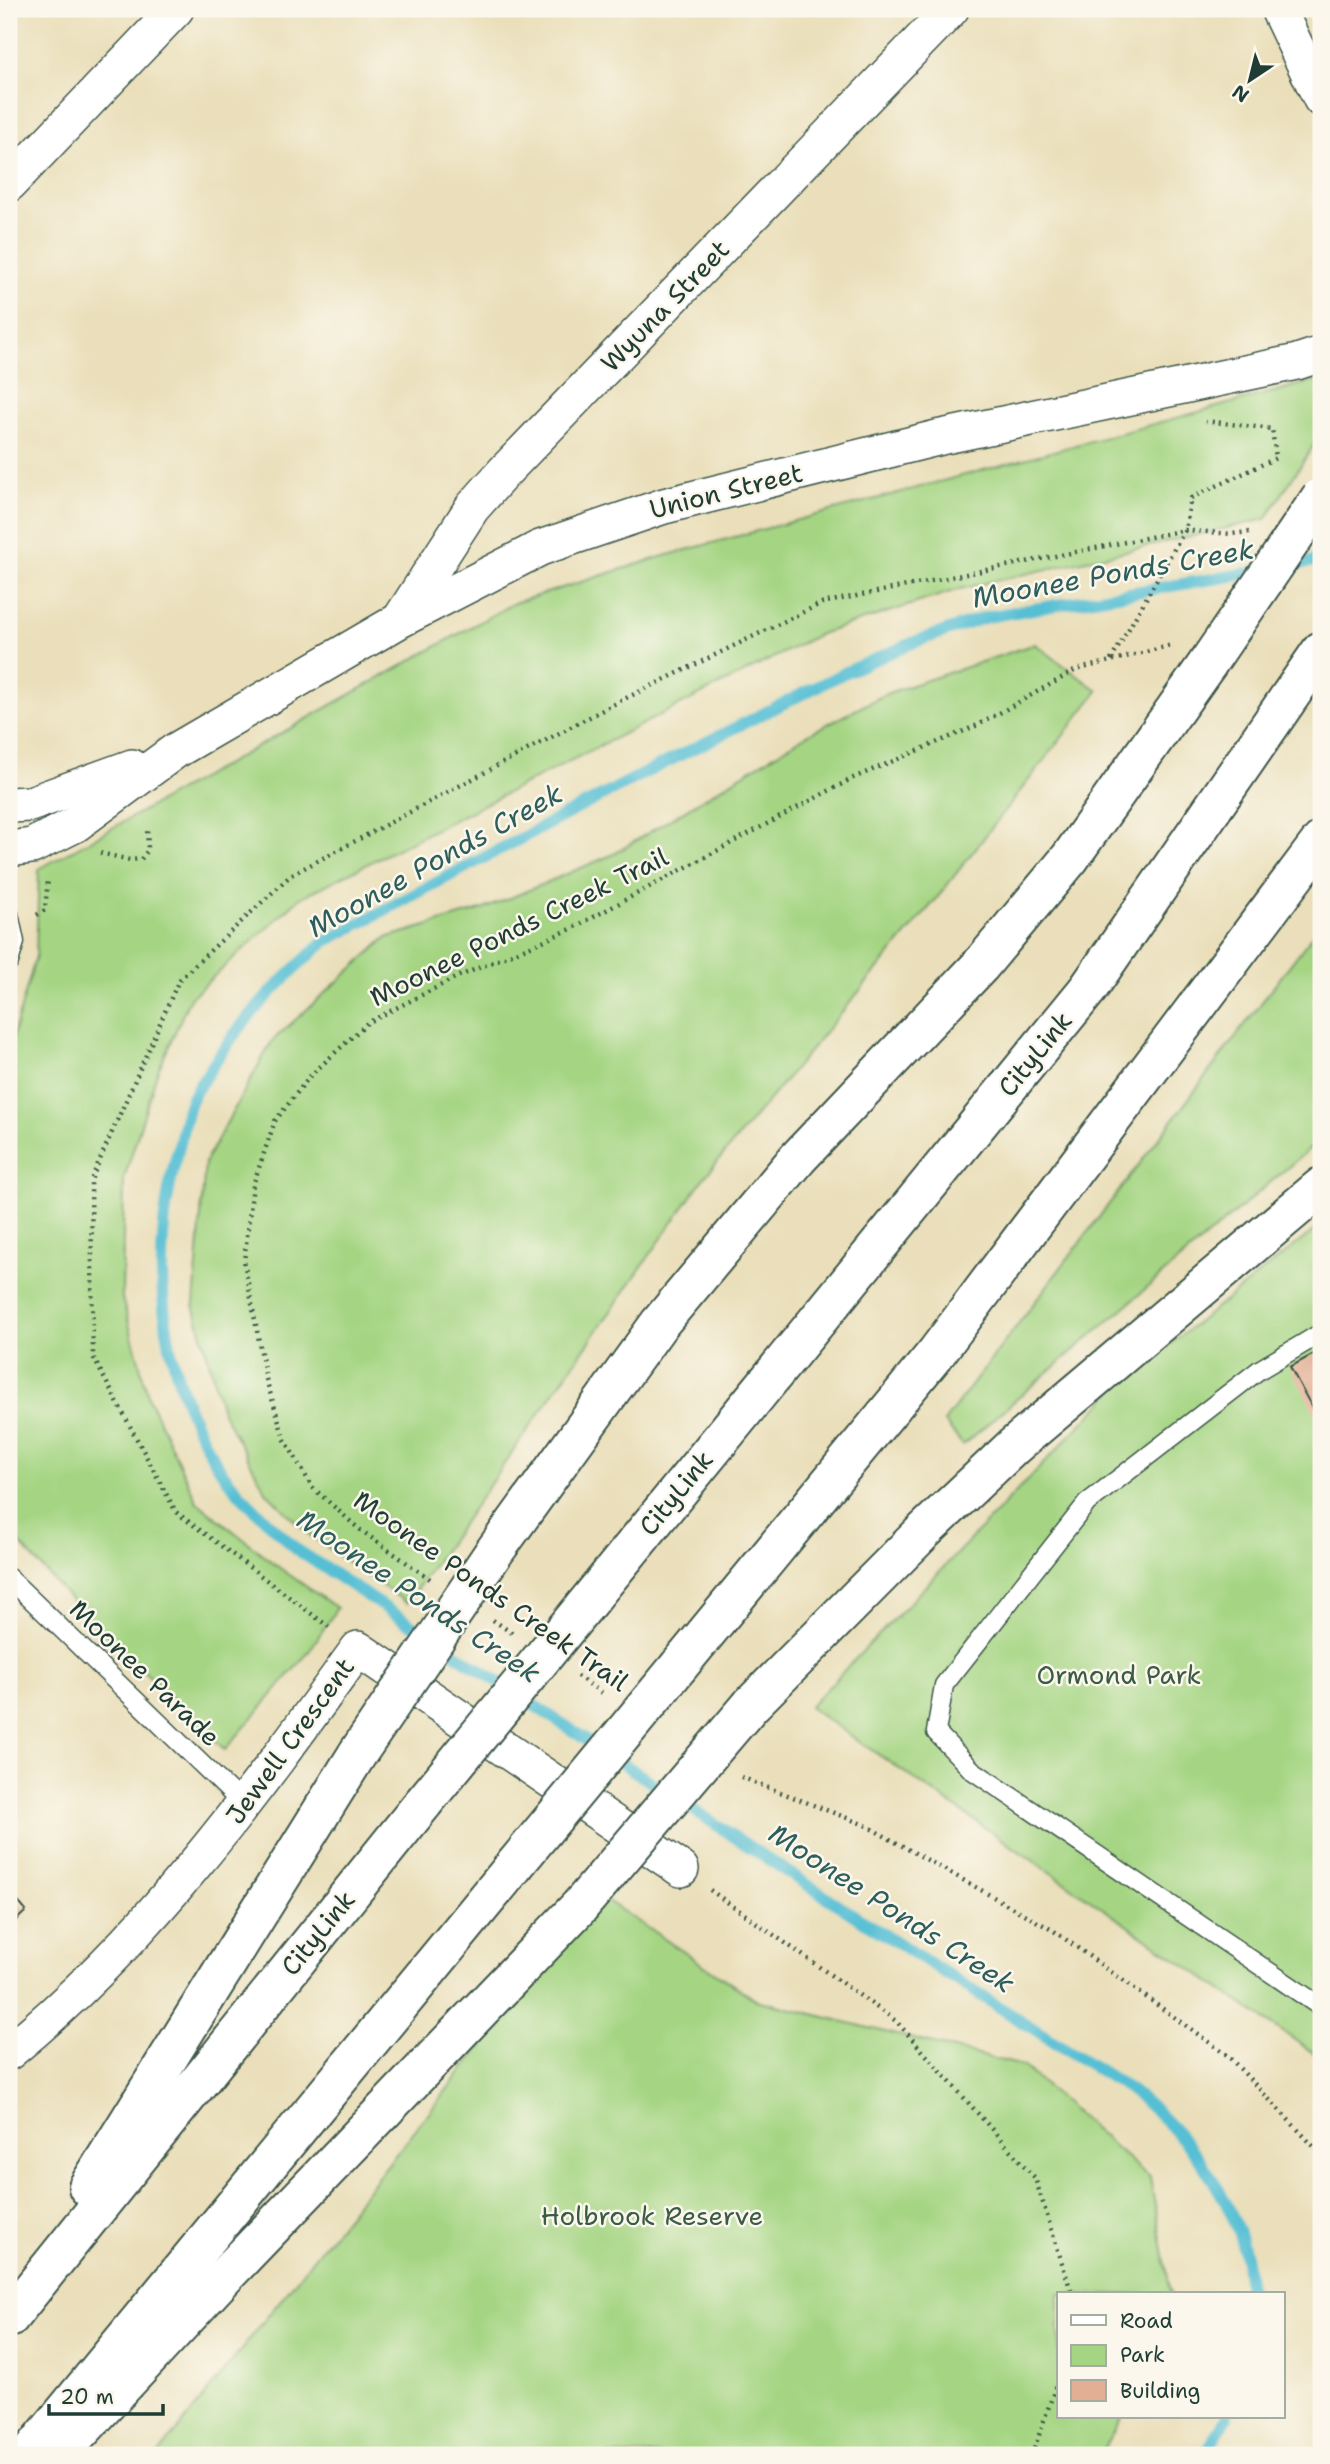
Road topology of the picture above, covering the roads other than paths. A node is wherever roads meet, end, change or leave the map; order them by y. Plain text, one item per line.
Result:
1 (176, 9) edge
2 (951, 9) edge
3 (1278, 9) edge
4 (1321, 99) edge
5 (9, 184) edge
6 (1321, 354) edge
7 (1321, 497) edge
8 (400, 620) junction
9 (1321, 651) edge
10 (175, 751) junction
11 (9, 806) edge
12 (1321, 841) edge
13 (9, 849) edge
14 (11, 921) edge
15 (9, 962) edge
16 (1321, 1187) edge
17 (1321, 1333) edge
18 (9, 1578) edge
19 (245, 1806) junction
20 (681, 1869) road end
21 (1321, 2007) edge
22 (9, 2052) edge
23 (9, 2316) edge
24 (29, 2455) edge
25 (59, 2455) edge

1 - 5 street
2 - 8 street, Wyuna Street
3 - 4 street
6 - 8 street, Union Street
7 - 23 highway, bridge
8 - 10 street, Union Street
9 - 23 highway, CityLink, bridge
10 - 11 street, Union Street
10 - 13 street, Union Street
12 - 24 highway, bridge
14 - 15 lane
16 - 25 highway, bridge
17 - 21 lane
18 - 19 lane, Moonee Parade
19 - 20 street, Jewell Crescent
19 - 22 street, Jewell Crescent

